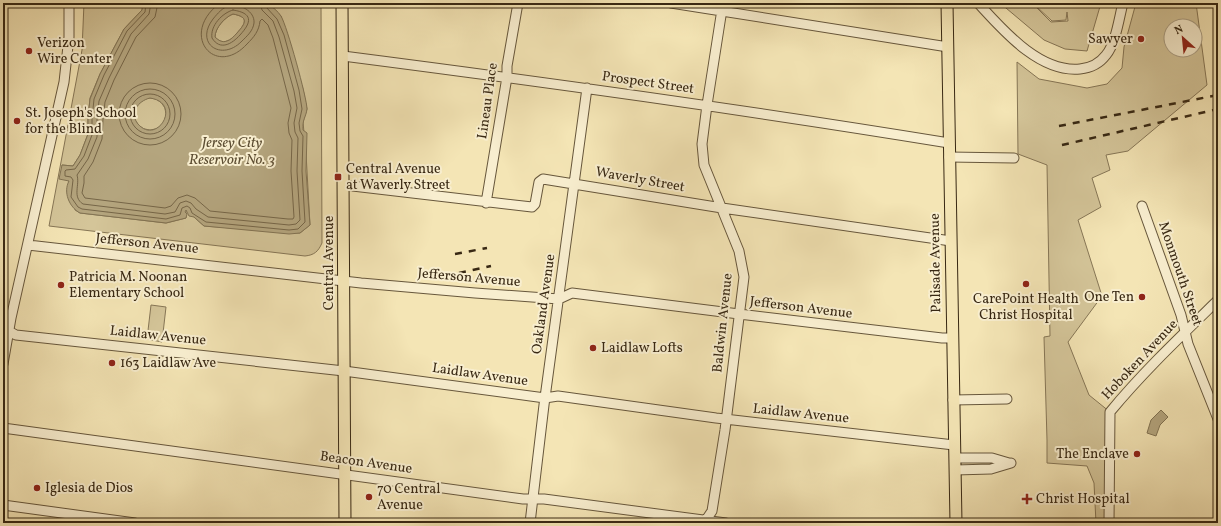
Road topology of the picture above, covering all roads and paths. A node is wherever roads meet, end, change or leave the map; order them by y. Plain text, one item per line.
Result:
1 (69, 3) edge
2 (342, 3) edge
3 (518, 3) edge
4 (671, 3) edge
5 (947, 3) edge
6 (978, 3) edge
7 (1123, 3) edge
8 (723, 7) edge
9 (948, 47) junction
10 (343, 56) junction
11 (507, 77) junction
12 (587, 88) junction
13 (707, 105) junction
14 (949, 143) junction
15 (949, 157) junction
16 (1014, 158) dead end
17 (575, 184) junction
18 (344, 186) junction
19 (486, 203) junction
20 (1142, 206) dead end
21 (722, 208) junction
22 (951, 241) junction
23 (28, 245) junction
24 (344, 280) junction
25 (559, 299) junction
26 (1218, 300) edge
27 (739, 314) junction
28 (6, 329) edge
29 (1186, 331) junction
30 (953, 338) junction
31 (3, 364) edge
32 (344, 371) junction
33 (545, 398) junction
34 (953, 400) junction
35 (1008, 400) dead end
36 (726, 419) junction
37 (1218, 419) edge
38 (3, 428) edge
39 (954, 445) junction
40 (346, 475) junction
41 (534, 499) junction
42 (3, 505) edge
43 (705, 522) edge
44 (135, 523) edge
45 (345, 523) edge
46 (530, 523) edge
47 (726, 523) edge
48 (956, 523) edge
49 (1109, 523) edge

1 - 23 street
2 - 10 main road, Central Avenue
3 - 11 street, Lineau Place
4 - 8 street
5 - 9 main road, Palisade Avenue
6 - 7 street
8 - 9 street
8 - 13 street, Baldwin Avenue
9 - 14 main road, Palisade Avenue
10 - 11 street, Prospect Street
10 - 18 main road, Central Avenue
11 - 12 street, Prospect Street
11 - 19 street, Lineau Place
12 - 13 street, Prospect Street
12 - 17 street, Oakland Avenue
13 - 14 street, Prospect Street
13 - 21 street, Baldwin Avenue
14 - 15 main road, Palisade Avenue
15 - 16 street
15 - 22 main road, Palisade Avenue
17 - 19 street, Waverly Street
17 - 21 street, Waverly Street
17 - 25 street, Oakland Avenue
18 - 19 street, Waverly Street
18 - 24 main road, Central Avenue
20 - 29 street, Monmouth Street
21 - 22 street, Waverly Street
21 - 27 street, Baldwin Avenue
22 - 30 main road, Palisade Avenue
23 - 24 street, Jefferson Avenue
23 - 28 street
24 - 25 street, Jefferson Avenue
24 - 32 main road, Central Avenue
25 - 27 street, Jefferson Avenue
25 - 33 street, Oakland Avenue
26 - 29 street, Hoboken Avenue
27 - 30 street, Jefferson Avenue
27 - 36 street, Baldwin Avenue
28 - 31 street
28 - 32 street, Laidlaw Avenue
29 - 37 street, Monmouth Street
29 - 49 street, Hoboken Avenue
30 - 34 main road, Palisade Avenue
32 - 33 street, Laidlaw Avenue
32 - 40 main road, Central Avenue
33 - 36 street, Laidlaw Avenue
33 - 41 street, Oakland Avenue
34 - 35 street
34 - 39 main road, Palisade Avenue
36 - 39 street, Laidlaw Avenue
36 - 43 street, Baldwin Avenue
38 - 40 street, Beacon Avenue
39 - 48 main road, Palisade Avenue
40 - 41 street, Beacon Avenue
40 - 45 main road, Central Avenue
41 - 43 street, Beacon Avenue
41 - 46 street, Oakland Avenue
42 - 44 street
43 - 47 street, Beacon Avenue

